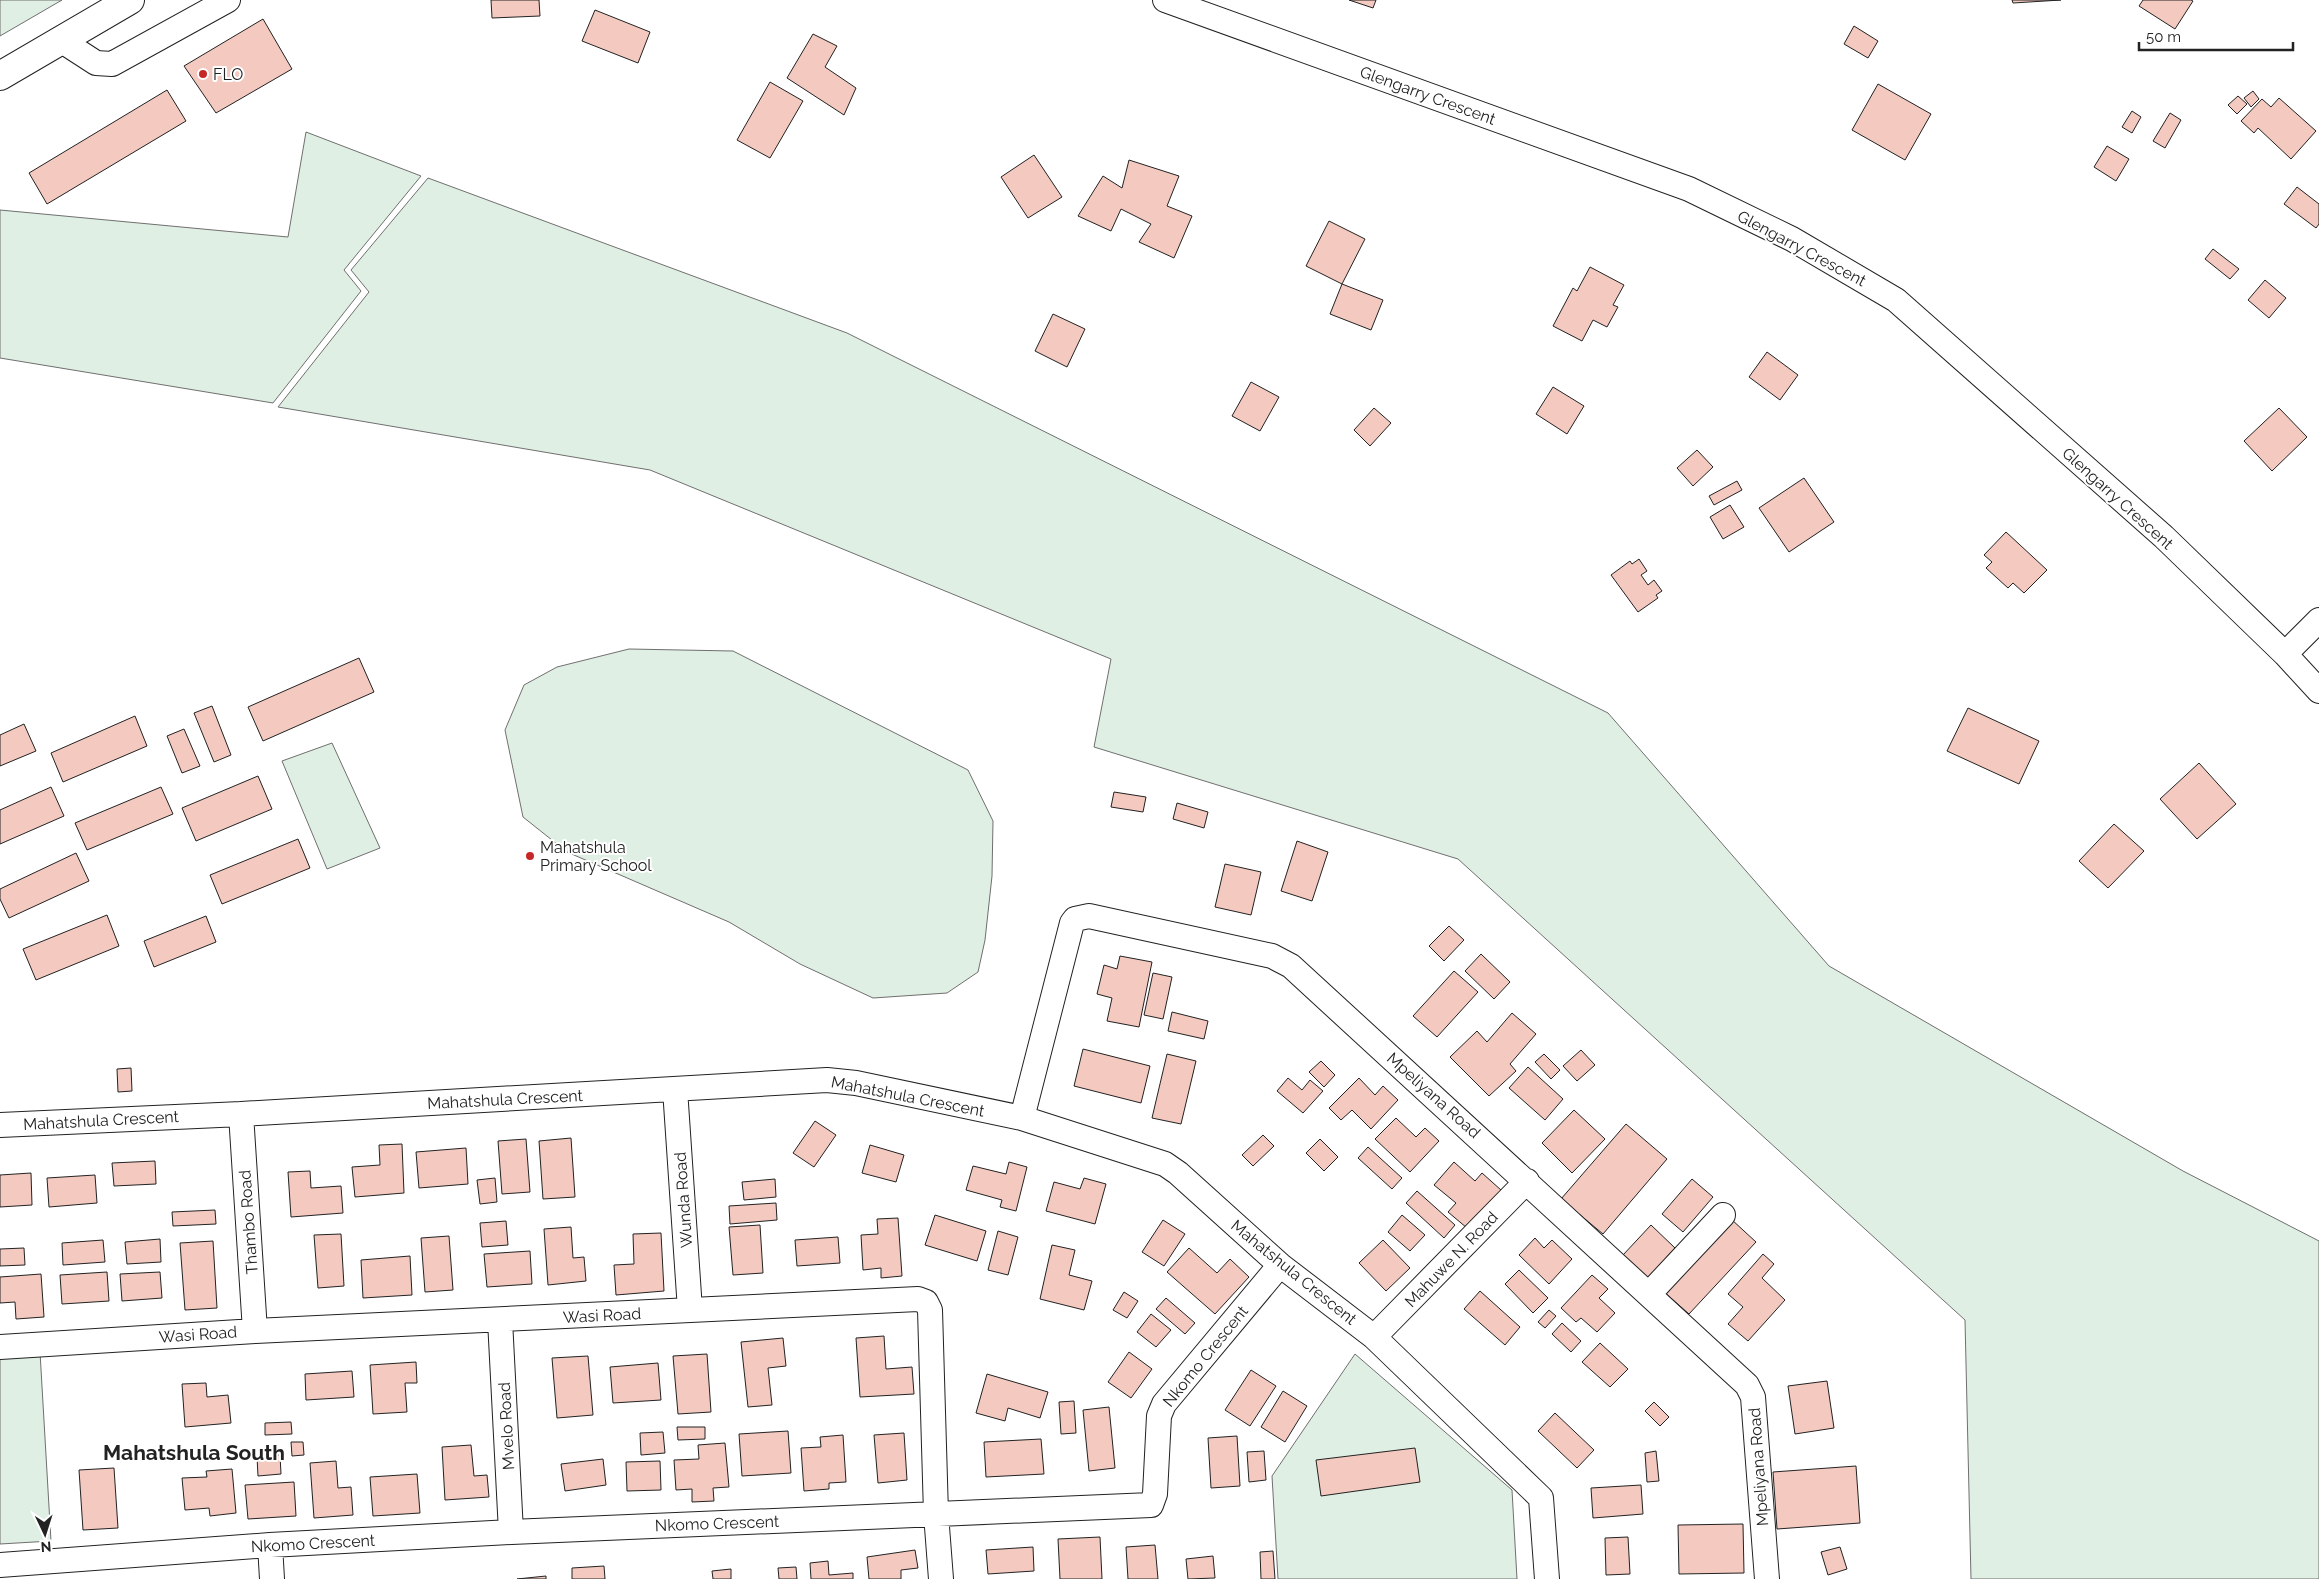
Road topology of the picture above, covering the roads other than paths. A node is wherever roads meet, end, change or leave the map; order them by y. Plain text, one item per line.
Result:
1 (130, 0) edge
2 (228, 0) edge
3 (1165, 0) edge
4 (62, 41) junction
5 (0, 76) edge
6 (2319, 620) edge
7 (2285, 654) junction
8 (2319, 691) edge
9 (676, 1089) junction
10 (241, 1114) junction
11 (1022, 1118) junction
12 (0, 1125) edge
13 (1527, 1181) junction
14 (1723, 1215) dead end
15 (1280, 1265) junction
16 (1649, 1294) junction
17 (690, 1310) junction
18 (500, 1320) junction
19 (255, 1331) junction
20 (1374, 1337) junction
21 (0, 1347) edge
22 (936, 1514) junction
23 (511, 1532) junction
24 (270, 1545) junction
25 (0, 1565) edge
26 (272, 1579) edge
27 (941, 1579) edge
28 (1547, 1579) edge
29 (1767, 1579) edge

1 - 4 highway
2 - 4 street
3 - 7 street, Glengarry Crescent
4 - 5 highway
6 - 7 street
7 - 8 street, Glengarry Crescent
9 - 10 street, Mahatshula Crescent
9 - 11 street, Mahatshula Crescent
9 - 17 street, Wunda Road
10 - 12 street, Mahatshula Crescent
10 - 19 street, Thambo Road
11 - 13 street, Mpeliyana Road
11 - 15 street, Mahatshula Crescent
13 - 16 street, Mpeliyana Road
13 - 20 street, Mahuwe N. Road
14 - 16 street
15 - 20 street, Mahatshula Crescent
15 - 22 street, Nkomo Crescent
16 - 29 street, Mpeliyana Road
17 - 18 street, Wasi Road
17 - 22 street, Wasi Road
18 - 19 street, Wasi Road
18 - 23 street, Mvelo Road
19 - 21 street, Wasi Road
20 - 28 street, Mahatshula Crescent
22 - 23 street, Nkomo Crescent
22 - 27 street, Wasi Road
23 - 24 street, Nkomo Crescent
24 - 25 street, Nkomo Crescent
24 - 26 street

